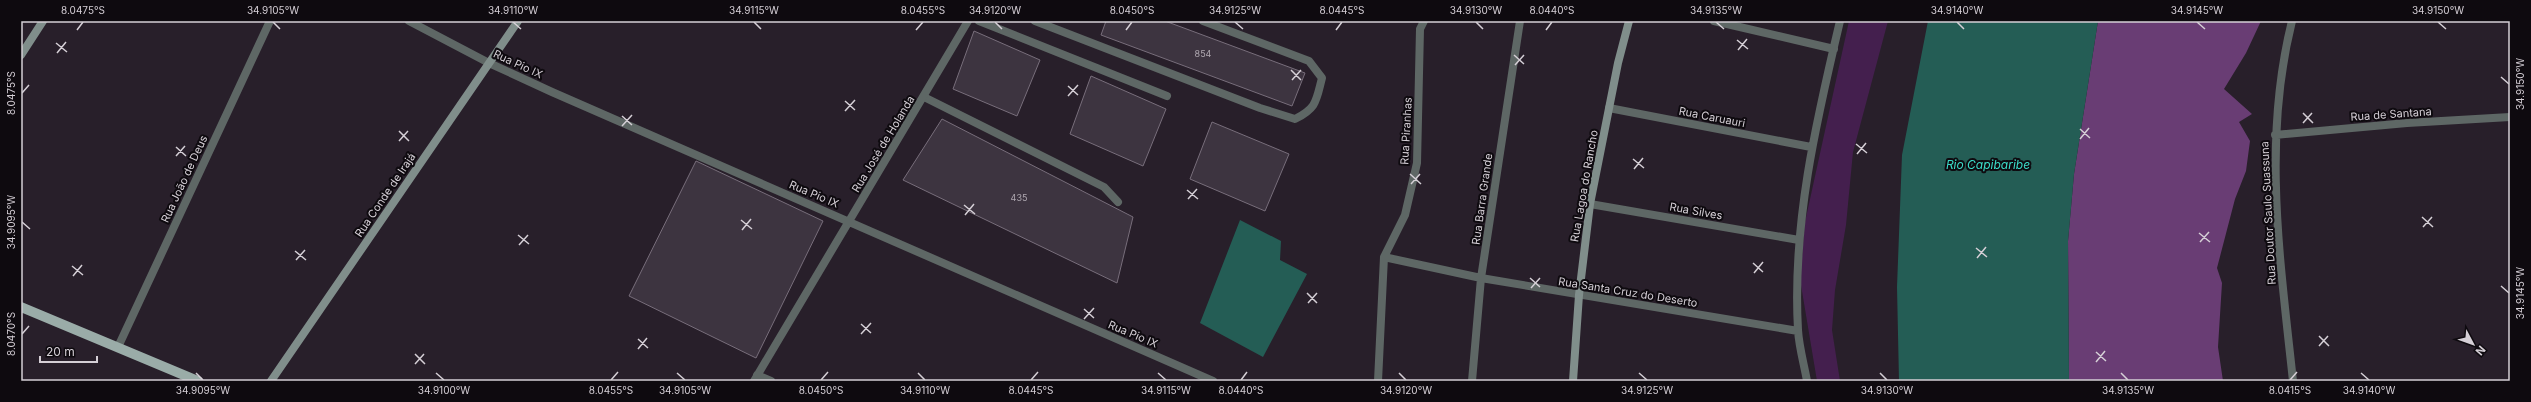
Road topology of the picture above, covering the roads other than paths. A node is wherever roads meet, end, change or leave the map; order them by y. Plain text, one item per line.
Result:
1 (43, 21) edge
2 (270, 21) edge
3 (409, 21) edge
4 (518, 21) edge
5 (968, 21) edge
6 (979, 21) edge
7 (1035, 21) edge
8 (1203, 21) edge
9 (1424, 21) edge
10 (1520, 21) edge
11 (1629, 21) edge
12 (1714, 21) edge
13 (1840, 21) edge
14 (2292, 21) edge
15 (1834, 49) junction
16 (21, 55) edge
17 (488, 63) junction
18 (1167, 96) dead end
19 (924, 97) junction
20 (1609, 108) junction
21 (2510, 117) edge
22 (2275, 135) junction
23 (1811, 147) junction
24 (1118, 202) dead end
25 (1590, 204) junction
26 (850, 221) junction
27 (1799, 240) junction
28 (1384, 257) junction
29 (1481, 278) junction
30 (1579, 295) junction
31 (21, 307) edge
32 (1798, 331) junction
33 (118, 347) junction
34 (755, 378) edge
35 (198, 381) edge
36 (271, 381) edge
37 (771, 381) edge
38 (1214, 381) edge
39 (1378, 381) edge
40 (1472, 381) edge
41 (1574, 381) edge
42 (1807, 381) edge
43 (2293, 381) edge

1 - 16 main road
2 - 33 street, Rua João de Deus
3 - 17 street, Rua Pio IX
4 - 17 main road, Rua Conde de Irajá
5 - 19 street, Rua José de Holanda
6 - 18 street
7 - 8 street
9 - 28 street, Rua Piranhas
10 - 29 street, Rua Barra Grande
11 - 20 main road, Rua Lagoa do Rancho
12 - 15 street
13 - 15 street
14 - 22 street, Rua Doutor Saulo Suassuna
15 - 23 street
17 - 26 street, Rua Pio IX
17 - 36 main road, Rua Conde de Irajá
19 - 24 street
19 - 26 street, Rua José de Holanda
20 - 23 street, Rua Caruauri
20 - 25 main road, Rua Lagoa do Rancho
21 - 22 street, Rua de Santana
22 - 43 street, Rua Doutor Saulo Suassuna
23 - 27 street
25 - 27 street, Rua Silves
25 - 30 main road, Rua Lagoa do Rancho
26 - 34 street, Rua José de Holanda
26 - 38 street, Rua Pio IX
27 - 32 street
28 - 29 street, Rua Santa Cruz do Deserto
28 - 39 street, Rua Piranhas
29 - 30 street, Rua Santa Cruz do Deserto
29 - 40 street, Rua Barra Grande
30 - 32 street, Rua Santa Cruz do Deserto
30 - 41 main road, Rua Lagoa do Rancho
31 - 33 main road
32 - 42 street
33 - 35 main road
34 - 37 street

